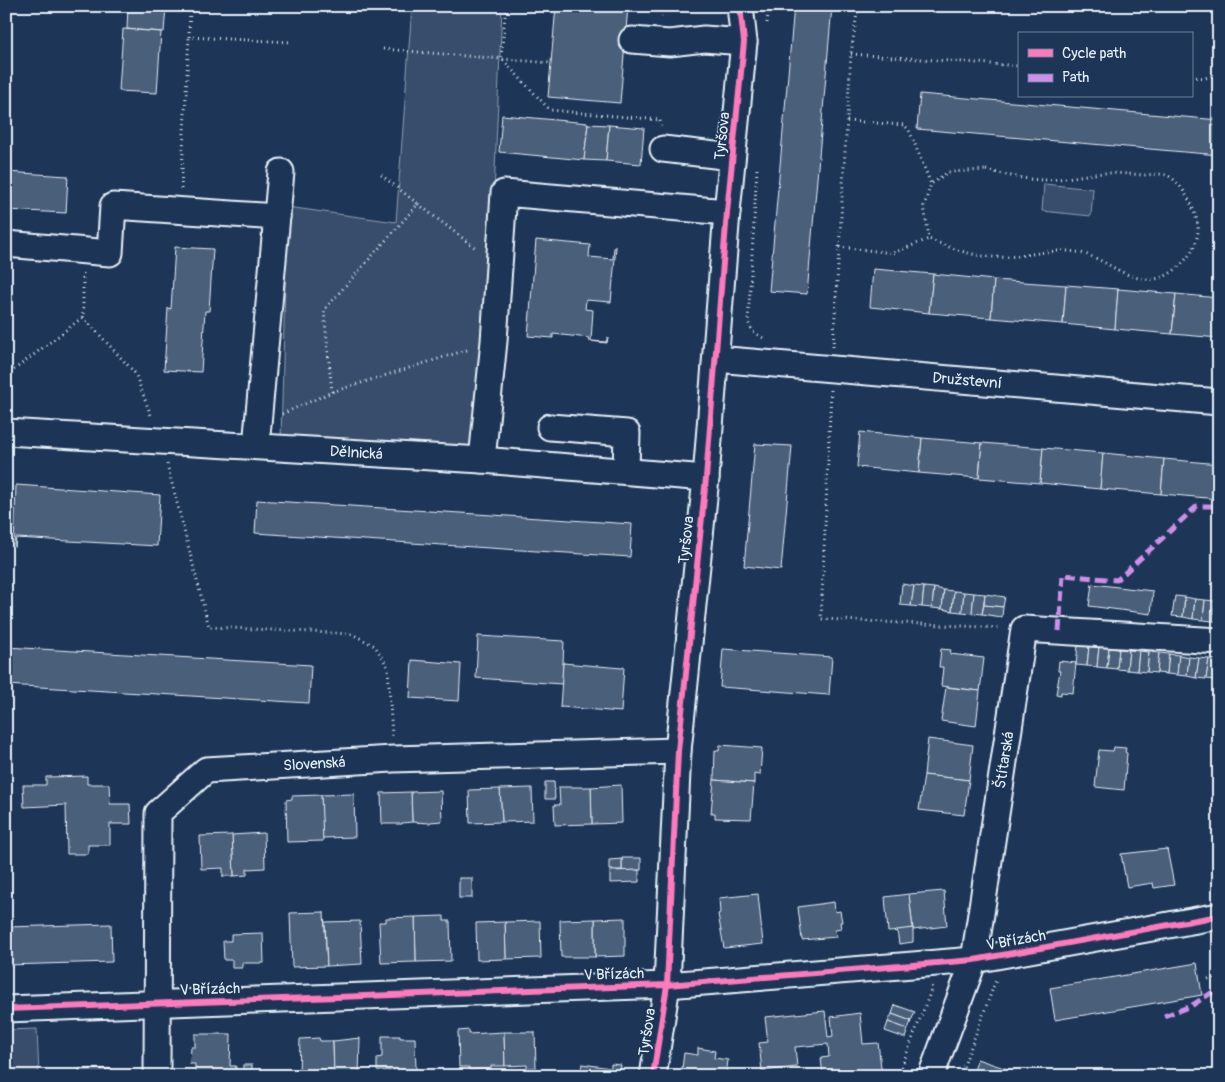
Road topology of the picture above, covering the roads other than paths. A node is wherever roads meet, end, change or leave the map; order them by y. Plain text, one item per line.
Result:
1 (740, 6) edge
2 (632, 40) dead end
3 (744, 42) junction
4 (664, 149) road end
5 (732, 157) junction
6 (280, 172) dead end
7 (727, 212) junction
8 (277, 218) junction
9 (6, 244) edge
10 (716, 359) junction
11 (1219, 402) edge
12 (550, 427) dead end
13 (6, 432) edge
14 (257, 435) junction
15 (482, 460) junction
16 (626, 472) junction
17 (706, 478) junction
18 (1219, 641) edge
19 (678, 752) junction
20 (1219, 916) edge
21 (974, 960) junction
22 (666, 985) junction
23 (158, 1004) junction
24 (6, 1009) edge
25 (157, 1076) edge
26 (653, 1076) edge
27 (931, 1076) edge

1 - 3 street, Tyršova
2 - 3 street
3 - 5 street, Tyršova
4 - 5 street
5 - 7 street, Tyršova
6 - 8 street
7 - 10 street, Tyršova
7 - 15 street
8 - 9 street
8 - 14 street
10 - 11 street, Družstevní
10 - 17 street, Tyršova
12 - 16 street
13 - 14 street, Dělnická
14 - 15 street, Dělnická
15 - 16 street, Dělnická
16 - 17 street, Dělnická
17 - 19 street, Tyršova
18 - 21 street, Štítarská
19 - 22 street, Tyršova
19 - 23 street, Slovenská
20 - 21 street, V Břízách
21 - 22 street, V Břízách
21 - 27 street, Štítarská
22 - 23 street, V Břízách
22 - 26 street, Tyršova
23 - 24 street, V Břízách
23 - 25 street, Slovenská

